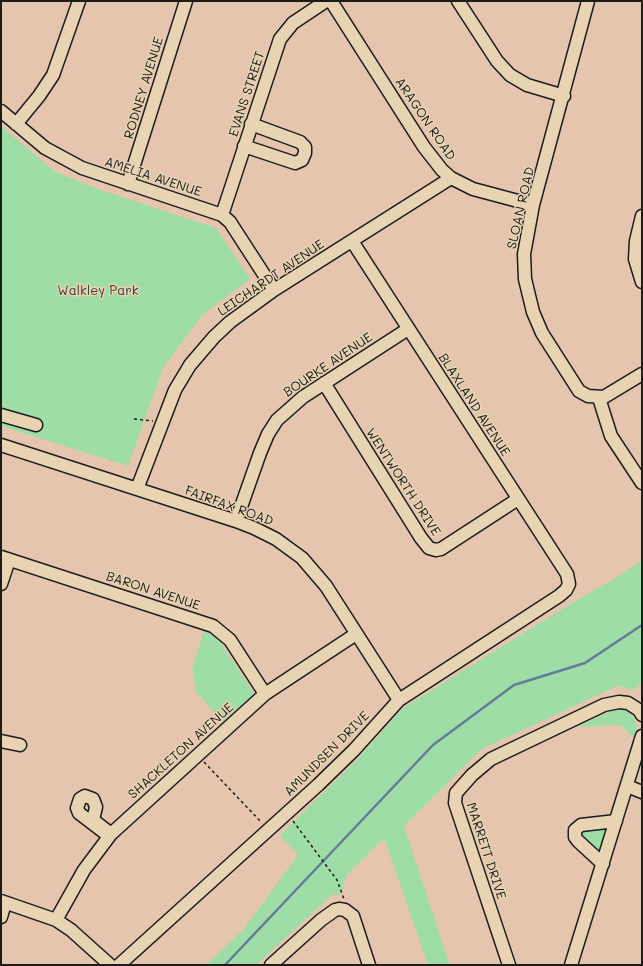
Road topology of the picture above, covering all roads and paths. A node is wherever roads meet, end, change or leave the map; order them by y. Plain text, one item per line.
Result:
1 (79, 1) edge
2 (186, 1) edge
3 (326, 1) edge
4 (332, 1) edge
5 (458, 1) edge
6 (588, 1) edge
7 (564, 96) junction
8 (1, 112) edge
9 (16, 124) junction
10 (251, 124) junction
11 (244, 146) junction
12 (451, 178) junction
13 (128, 184) junction
14 (533, 205) junction
15 (222, 215) junction
16 (642, 216) edge
17 (352, 241) junction
18 (642, 282) edge
19 (274, 290) junction
20 (408, 328) junction
21 (642, 374) edge
22 (324, 383) junction
23 (599, 398) junction
24 (1, 415) edge
25 (134, 419) dead end
26 (163, 421) junction
27 (36, 425) dead end
28 (1, 445) edge
29 (642, 483) edge
30 (138, 489) junction
31 (518, 499) junction
32 (236, 521) junction
33 (5, 558) edge
34 (1, 584) edge
35 (569, 584) joint
36 (356, 634) junction
37 (266, 694) junction
38 (399, 700) junction
39 (642, 716) edge
40 (642, 736) edge
41 (1, 741) edge
42 (20, 745) dead end
43 (198, 755) junction
44 (627, 786) junction
45 (642, 792) edge
46 (292, 820) dead end
47 (616, 821) junction
48 (269, 830) junction
49 (603, 864) junction
50 (347, 900) dead end
51 (3, 902) edge
52 (1, 917) edge
53 (56, 920) junction
54 (110, 965) edge
55 (119, 965) edge
56 (271, 965) edge
57 (369, 965) edge
58 (509, 965) edge
59 (572, 965) edge

1 - 9 street
2 - 13 street, RODNEY AVENUE
3 - 10 street, EVANS STREET
4 - 12 street, ARAGON ROAD
5 - 7 street
6 - 7 street, SLOAN ROAD
7 - 14 street, SLOAN ROAD
8 - 9 street, AMELIA AVENUE
9 - 13 street, AMELIA AVENUE
10 - 11 street, EVANS STREET
10 - 11 street
11 - 15 street, EVANS STREET
12 - 14 street, ARAGON ROAD
12 - 17 street, LEICHARDT AVENUE
13 - 15 street, AMELIA AVENUE
14 - 23 street, SLOAN ROAD
15 - 19 street
16 - 18 street
17 - 19 street, LEICHARDT AVENUE
17 - 20 street, BLAXLAND AVENUE
19 - 26 street, LEICHARDT AVENUE
20 - 22 street, BOURKE AVENUE
20 - 31 street, BLAXLAND AVENUE
21 - 23 street
22 - 31 street, WENTWORTH DRIVE
22 - 32 street, BOURKE AVENUE
23 - 29 street
24 - 27 street
25 - 26 path
26 - 30 street, LEICHARDT AVENUE
28 - 30 street, FAIRFAX ROAD
30 - 32 street, FAIRFAX ROAD
31 - 35 street, BLAXLAND AVENUE
32 - 36 street, FAIRFAX ROAD
33 - 34 street
33 - 37 street, BARON AVENUE
35 - 38 street, AMUNDSEN DRIVE
36 - 37 street, SHACKLETON AVENUE
36 - 38 street, FAIRFAX ROAD
37 - 43 street, SHACKLETON AVENUE
38 - 48 street, AMUNDSEN DRIVE
39 - 58 street, MARRETT DRIVE
40 - 44 street
41 - 42 street
43 - 48 path
43 - 53 street, SHACKLETON AVENUE
44 - 45 street
44 - 47 street
46 - 50 path
47 - 49 street
47 - 49 street
48 - 55 street, AMUNDSEN DRIVE
49 - 59 street
51 - 52 street
51 - 53 street
53 - 54 street
56 - 57 street

